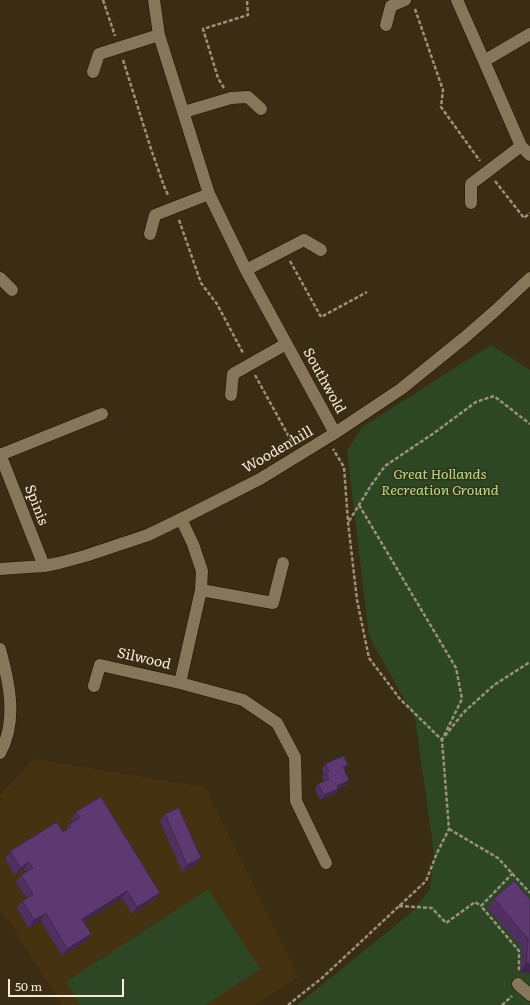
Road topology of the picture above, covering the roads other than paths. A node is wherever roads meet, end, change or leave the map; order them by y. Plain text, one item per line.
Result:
1 (154, 0) edge
2 (457, 0) edge
3 (410, 2) edge
4 (386, 25) dead end
5 (530, 34) edge
6 (158, 35) junction
7 (484, 61) junction
8 (93, 72) dead end
9 (261, 109) dead end
10 (184, 112) junction
11 (521, 146) junction
12 (530, 155) edge
13 (210, 194) junction
14 (471, 203) dead end
15 (150, 234) dead end
16 (321, 250) dead end
17 (246, 270) junction
18 (0, 278) edge
19 (530, 278) edge
20 (12, 290) dead end
21 (286, 344) junction
22 (231, 395) dead end
23 (102, 414) dead end
24 (331, 436) junction
25 (0, 455) edge
26 (182, 519) junction
27 (283, 563) dead end
28 (44, 566) junction
29 (0, 569) edge
30 (201, 590) junction
31 (0, 649) edge
32 (180, 683) junction
33 (94, 686) dead end
34 (0, 753) edge
35 (326, 864) dead end
36 (518, 984) road end
37 (530, 994) edge

1 - 6 street, Southwold
2 - 7 street
3 - 4 street
5 - 7 street
6 - 8 street
6 - 10 street, Southwold
7 - 11 street
9 - 10 street
10 - 13 street, Southwold
11 - 12 street
11 - 14 street
13 - 15 street
13 - 17 street, Southwold
16 - 17 street
17 - 21 street, Southwold
18 - 20 street
19 - 24 street, Woodenhill
21 - 22 street, Southwold
21 - 24 street, Southwold
23 - 25 street, Spinis
24 - 26 street, Woodenhill
25 - 28 street, Spinis
26 - 28 street, Woodenhill
26 - 30 street, Silwood
27 - 30 street
28 - 29 street, Woodenhill
30 - 32 street, Silwood
31 - 34 street
32 - 33 street, Silwood
32 - 35 street, Silwood
36 - 37 street

